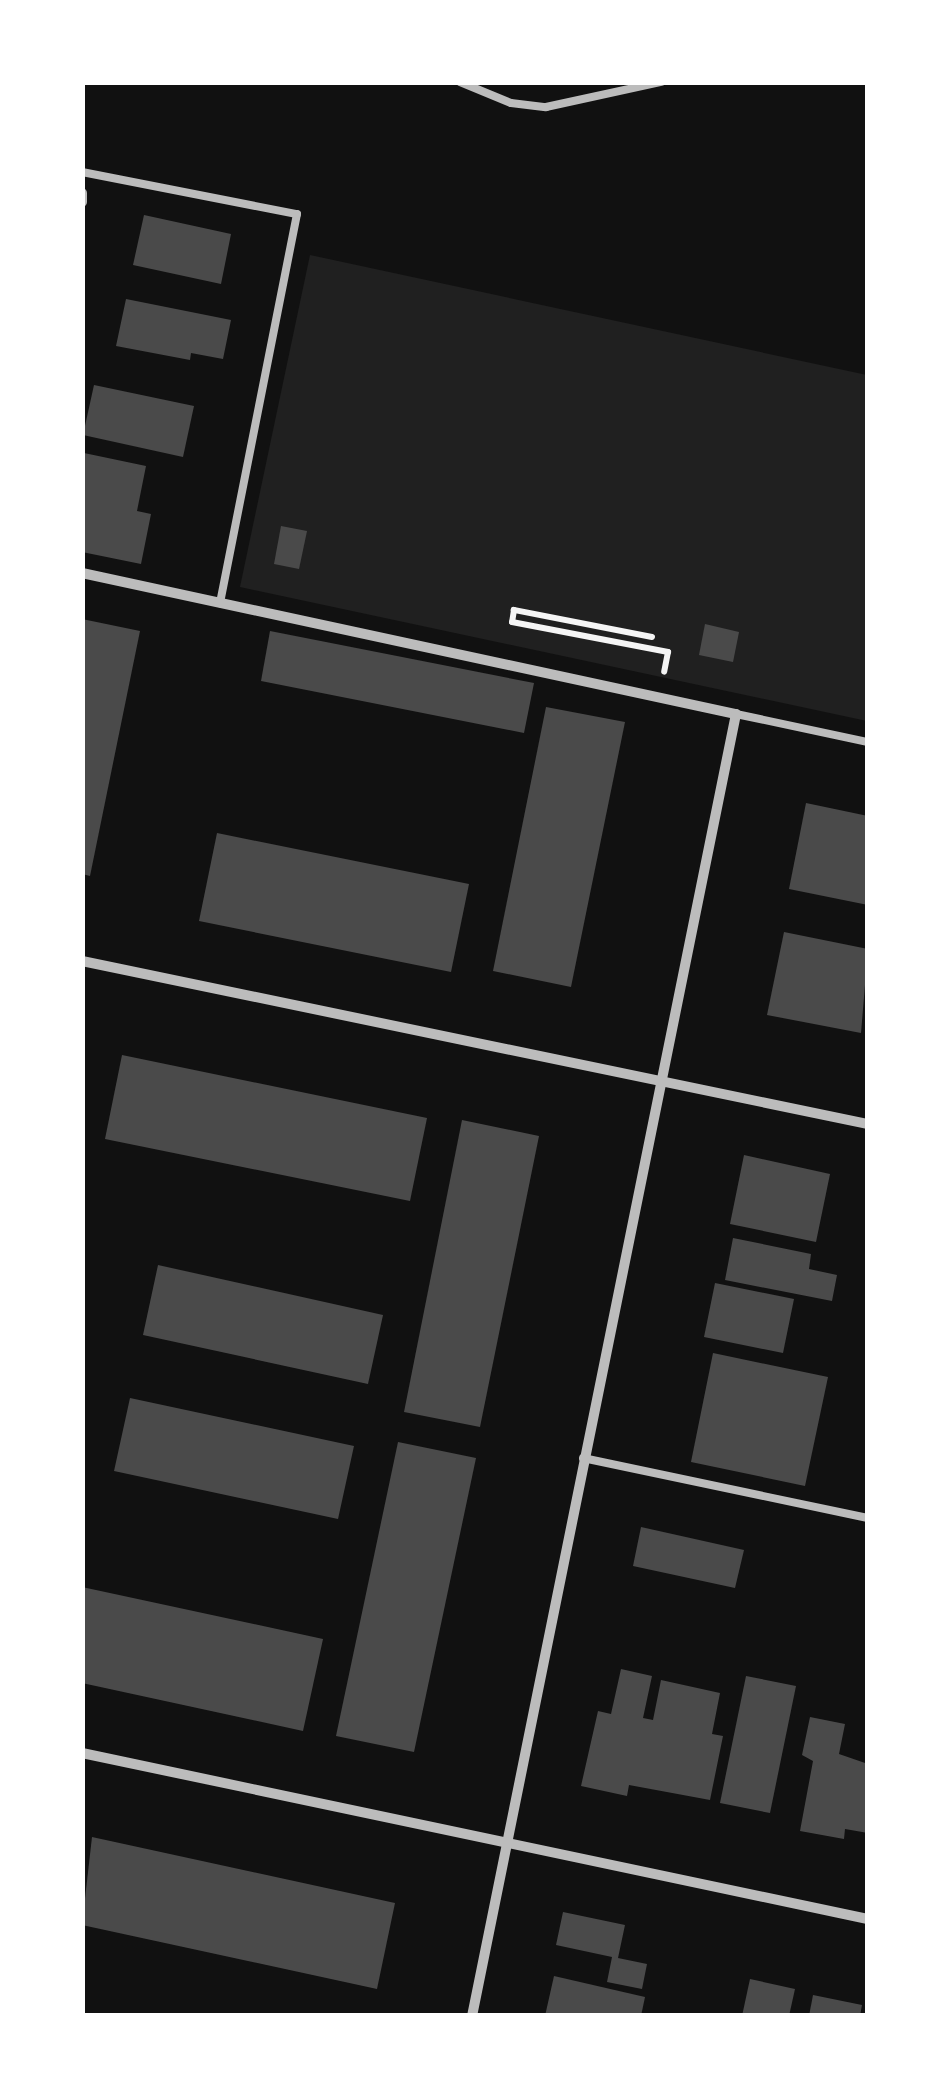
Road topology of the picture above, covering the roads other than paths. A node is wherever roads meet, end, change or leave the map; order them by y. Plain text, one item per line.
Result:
1 (460, 82) edge
2 (661, 82) edge
3 (82, 172) edge
4 (82, 193) edge
5 (82, 202) edge
6 (82, 573) edge
7 (220, 603) junction
8 (736, 714) junction
9 (868, 742) edge
10 (82, 961) edge
11 (659, 1081) junction
12 (868, 1124) edge
13 (583, 1458) junction
14 (868, 1518) edge
15 (82, 1753) edge
16 (506, 1842) junction
17 (868, 1919) edge
18 (472, 2016) edge

1 - 2 lane
3 - 7 lane
4 - 5 street
6 - 7 street
7 - 8 street
8 - 9 lane
8 - 11 street
10 - 11 street
11 - 12 street
11 - 13 street
13 - 14 lane
13 - 16 street
15 - 16 street
16 - 17 street
16 - 18 street

